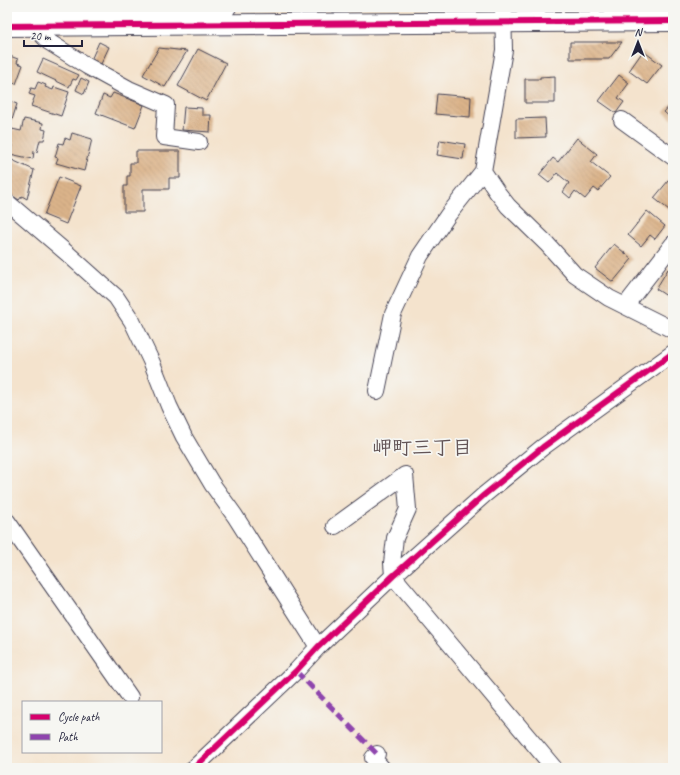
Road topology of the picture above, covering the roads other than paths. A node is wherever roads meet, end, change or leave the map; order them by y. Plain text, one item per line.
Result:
1 (226, 7) edge
2 (7, 10) edge
3 (504, 15) edge
4 (673, 20) edge
5 (7, 26) edge
6 (34, 26) junction
7 (622, 120) dead end
8 (199, 142) dead end
9 (673, 158) edge
10 (483, 171) junction
11 (7, 202) edge
12 (673, 244) edge
13 (625, 306) junction
14 (673, 330) edge
15 (673, 354) edge
16 (376, 391) dead end
17 (7, 521) edge
18 (335, 526) dead end
19 (393, 576) junction
20 (318, 647) junction
21 (130, 697) dead end
22 (199, 767) edge
23 (554, 768) edge

1 - 2 street
3 - 4 street
3 - 6 street
3 - 10 street
5 - 6 street
6 - 8 street
7 - 9 street
10 - 13 street
10 - 16 street
11 - 20 street
12 - 13 street
13 - 14 street
15 - 19 street
17 - 21 street
18 - 19 street
19 - 20 street
19 - 23 street
20 - 22 street

